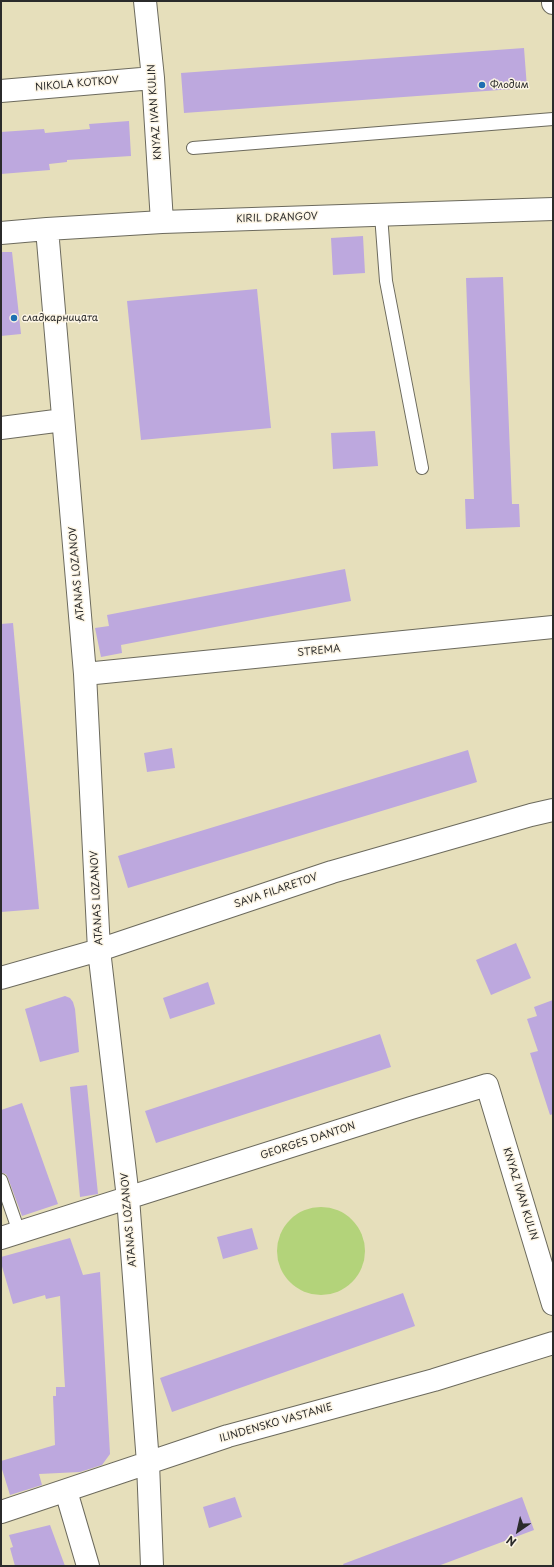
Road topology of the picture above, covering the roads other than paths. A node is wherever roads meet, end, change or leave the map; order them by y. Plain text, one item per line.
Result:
1 (145, 1) edge
2 (153, 78) junction
3 (1, 91) edge
4 (553, 119) edge
5 (193, 148) dead end
6 (553, 208) edge
7 (381, 214) junction
8 (162, 222) junction
9 (47, 229) junction
10 (1, 233) edge
11 (63, 420) junction
12 (1, 428) edge
13 (422, 468) dead end
14 (553, 627) edge
15 (85, 674) junction
16 (553, 810) edge
17 (99, 950) junction
18 (1, 978) edge
19 (487, 1085) joint
20 (1, 1180) edge
21 (128, 1198) junction
22 (10, 1235) edge
23 (553, 1304) edge
24 (553, 1343) edge
25 (148, 1463) junction
26 (66, 1490) junction
27 (1, 1512) edge
28 (88, 1566) edge
29 (152, 1566) edge

1 - 2 street, KNYAZ IVAN KULIN
2 - 3 street, NIKOLA KOTKOV
2 - 8 street, KNYAZ IVAN KULIN
4 - 5 lane
6 - 7 street, KIRIL DRANGOV
7 - 8 street, KIRIL DRANGOV
7 - 13 lane
8 - 9 street, KIRIL DRANGOV
9 - 10 street, KIRIL DRANGOV
9 - 11 street, ATANAS LOZANOV
11 - 12 street
11 - 15 street, ATANAS LOZANOV
14 - 15 street, STREMA
15 - 17 street, ATANAS LOZANOV
16 - 17 street, SAVA FILARETOV
17 - 18 street, SAVA FILARETOV
17 - 21 street, ATANAS LOZANOV
19 - 21 street, GEORGES DANTON
19 - 23 street, KNYAZ IVAN KULIN
20 - 22 lane
21 - 22 street, GEORGES DANTON
21 - 25 street, ATANAS LOZANOV
24 - 25 street, ILINDENSKO VASTANIE
25 - 26 street, ILINDENSKO VASTANIE
25 - 29 street, ATANAS LOZANOV
26 - 27 street, ILINDENSKO VASTANIE
26 - 28 street

